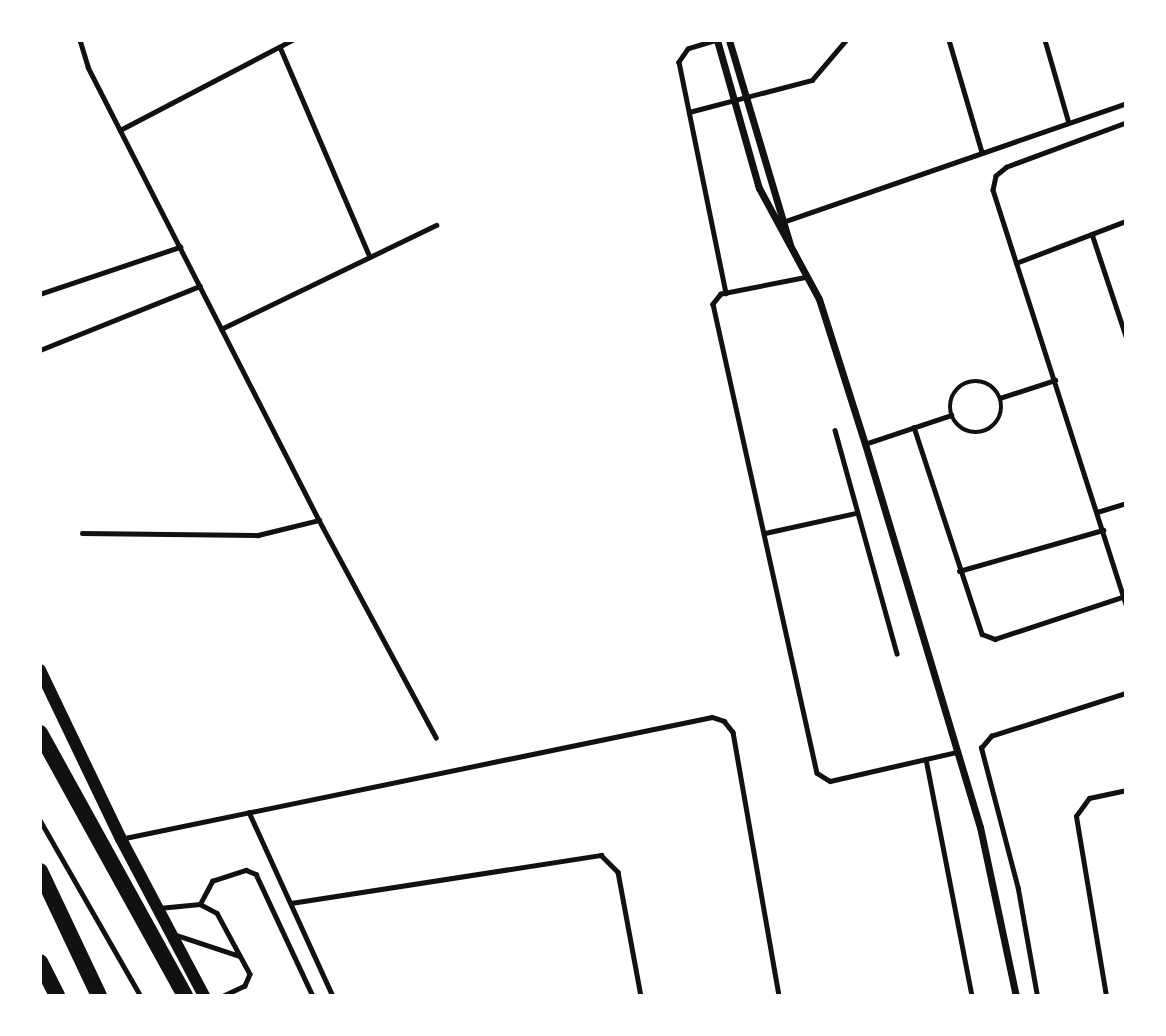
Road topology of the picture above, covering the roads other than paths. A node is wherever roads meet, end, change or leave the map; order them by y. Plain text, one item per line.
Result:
1 (80, 40) edge
2 (292, 40) edge
3 (717, 40) edge
4 (729, 40) edge
5 (846, 40) edge
6 (949, 40) edge
7 (1045, 40) edge
8 (280, 47) junction
9 (747, 99) junction
10 (735, 102) junction
11 (1126, 103) edge
12 (689, 112) junction
13 (1069, 123) junction
14 (1126, 123) edge
15 (120, 130) junction
16 (982, 152) junction
17 (786, 221) junction
18 (1126, 221) edge
19 (436, 225) dead end
20 (1092, 234) junction
21 (790, 244) junction
22 (180, 247) junction
23 (370, 257) junction
24 (1016, 263) junction
25 (809, 276) junction
26 (200, 286) junction
27 (726, 293) junction
28 (40, 294) edge
29 (1124, 323) edge
30 (221, 329) junction
31 (1126, 337) edge
32 (40, 350) edge
33 (1055, 380) junction
34 (1000, 398) junction
35 (951, 415) junction
36 (914, 428) junction
37 (835, 430) dead end
38 (865, 444) junction
39 (1126, 503) edge
40 (1097, 512) junction
41 (856, 513) junction
42 (319, 520) junction
43 (1102, 530) junction
44 (82, 533) dead end
45 (765, 533) junction
46 (960, 571) junction
47 (1125, 596) edge
48 (1126, 604) edge
49 (897, 654) dead end
50 (40, 670) edge
51 (1126, 693) edge
52 (40, 733) edge
53 (436, 737) dead end
54 (957, 752) junction
55 (926, 759) junction
56 (1126, 790) edge
57 (249, 812) junction
58 (40, 820) edge
59 (121, 839) junction
60 (40, 871) edge
61 (291, 903) junction
62 (200, 904) junction
63 (159, 908) junction
64 (173, 934) junction
65 (241, 957) junction
66 (40, 962) edge
67 (57, 996) edge
68 (99, 996) edge
69 (141, 996) edge
70 (185, 996) edge
71 (204, 996) edge
72 (224, 996) edge
73 (313, 996) edge
74 (333, 996) edge
75 (641, 996) edge
76 (655, 996) edge
77 (672, 996) edge
78 (779, 996) edge
79 (972, 996) edge
80 (1016, 996) edge
81 (1037, 996) edge
82 (1106, 996) edge

1 - 15 lane
2 - 8 lane
3 - 10 street
3 - 12 lane
4 - 9 street
5 - 9 lane
6 - 16 lane
7 - 13 lane
8 - 15 lane
8 - 23 lane
9 - 10 lane
9 - 17 street
10 - 12 lane
10 - 21 street
11 - 13 lane
12 - 27 lane
13 - 16 lane
14 - 24 lane
15 - 22 lane
16 - 17 lane
17 - 21 street
18 - 20 lane
19 - 23 lane
20 - 24 lane
20 - 29 lane
21 - 25 street
22 - 26 lane
22 - 28 lane
23 - 30 lane
24 - 33 lane
25 - 27 lane
25 - 38 street
26 - 30 lane
26 - 32 lane
27 - 45 lane
29 - 31 lane
30 - 42 lane
33 - 34 lane
33 - 40 lane
34 - 35 lane
34 - 35 lane
35 - 36 lane
36 - 38 lane
36 - 46 lane
37 - 41 lane
38 - 54 street
39 - 40 lane
40 - 43 lane
41 - 45 lane
41 - 49 lane
42 - 44 lane
42 - 53 lane
43 - 46 lane
43 - 47 lane
45 - 55 lane
46 - 47 lane
47 - 48 lane
50 - 59 main road
51 - 81 lane
52 - 70 highway
54 - 55 lane
54 - 80 street
55 - 79 lane
56 - 82 lane
57 - 59 lane
57 - 61 lane
57 - 78 lane
58 - 69 lane
59 - 63 main road
60 - 68 highway
61 - 74 lane
61 - 75 lane
62 - 63 lane
62 - 65 lane
62 - 73 lane
63 - 64 main road
64 - 65 lane
64 - 71 main road
65 - 72 lane
66 - 67 highway
76 - 77 lane

